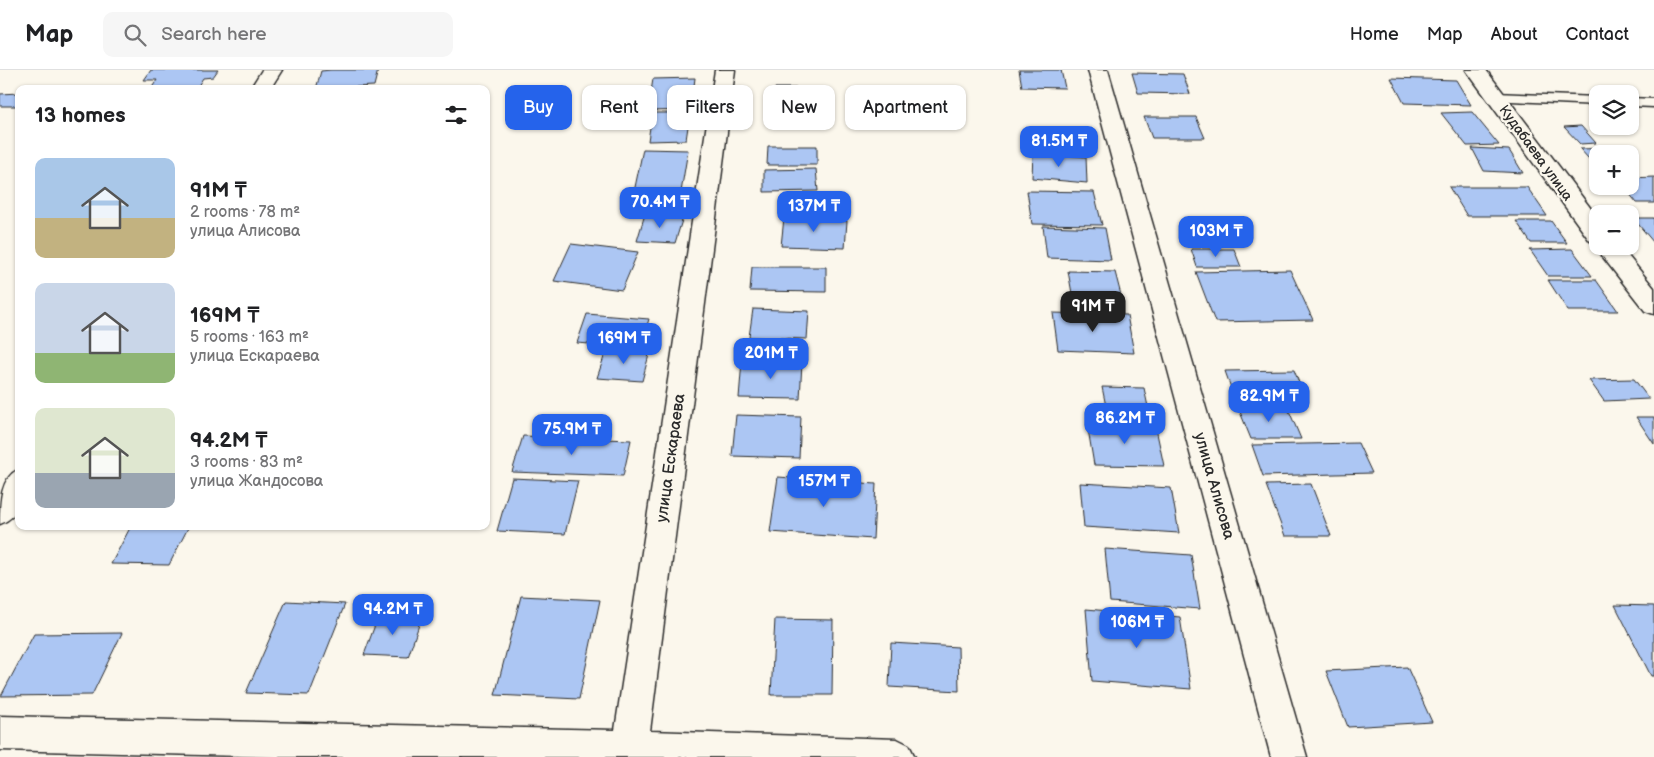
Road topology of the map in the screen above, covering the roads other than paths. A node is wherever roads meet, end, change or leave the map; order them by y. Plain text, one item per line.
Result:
1 (272, 70) edge
2 (725, 70) edge
3 (1098, 70) edge
4 (1476, 70) edge
5 (263, 85) edge
6 (1495, 97) junction
7 (1589, 101) edge
8 (1639, 102) edge
9 (1654, 103) edge
10 (1589, 223) edge
11 (1614, 255) edge
12 (1654, 305) edge
13 (15, 488) edge
14 (0, 512) edge
15 (0, 733) edge
16 (630, 752) edge
17 (897, 757) edge
18 (1289, 757) edge

1 - 5 street
2 - 16 street, улица Ескараева
3 - 18 street, улица Алисова
4 - 6 street, Кудабаева улица
6 - 7 lane
6 - 10 street, Кудабаева улица
8 - 9 lane
11 - 12 street
13 - 14 street
15 - 16 street
16 - 17 street

